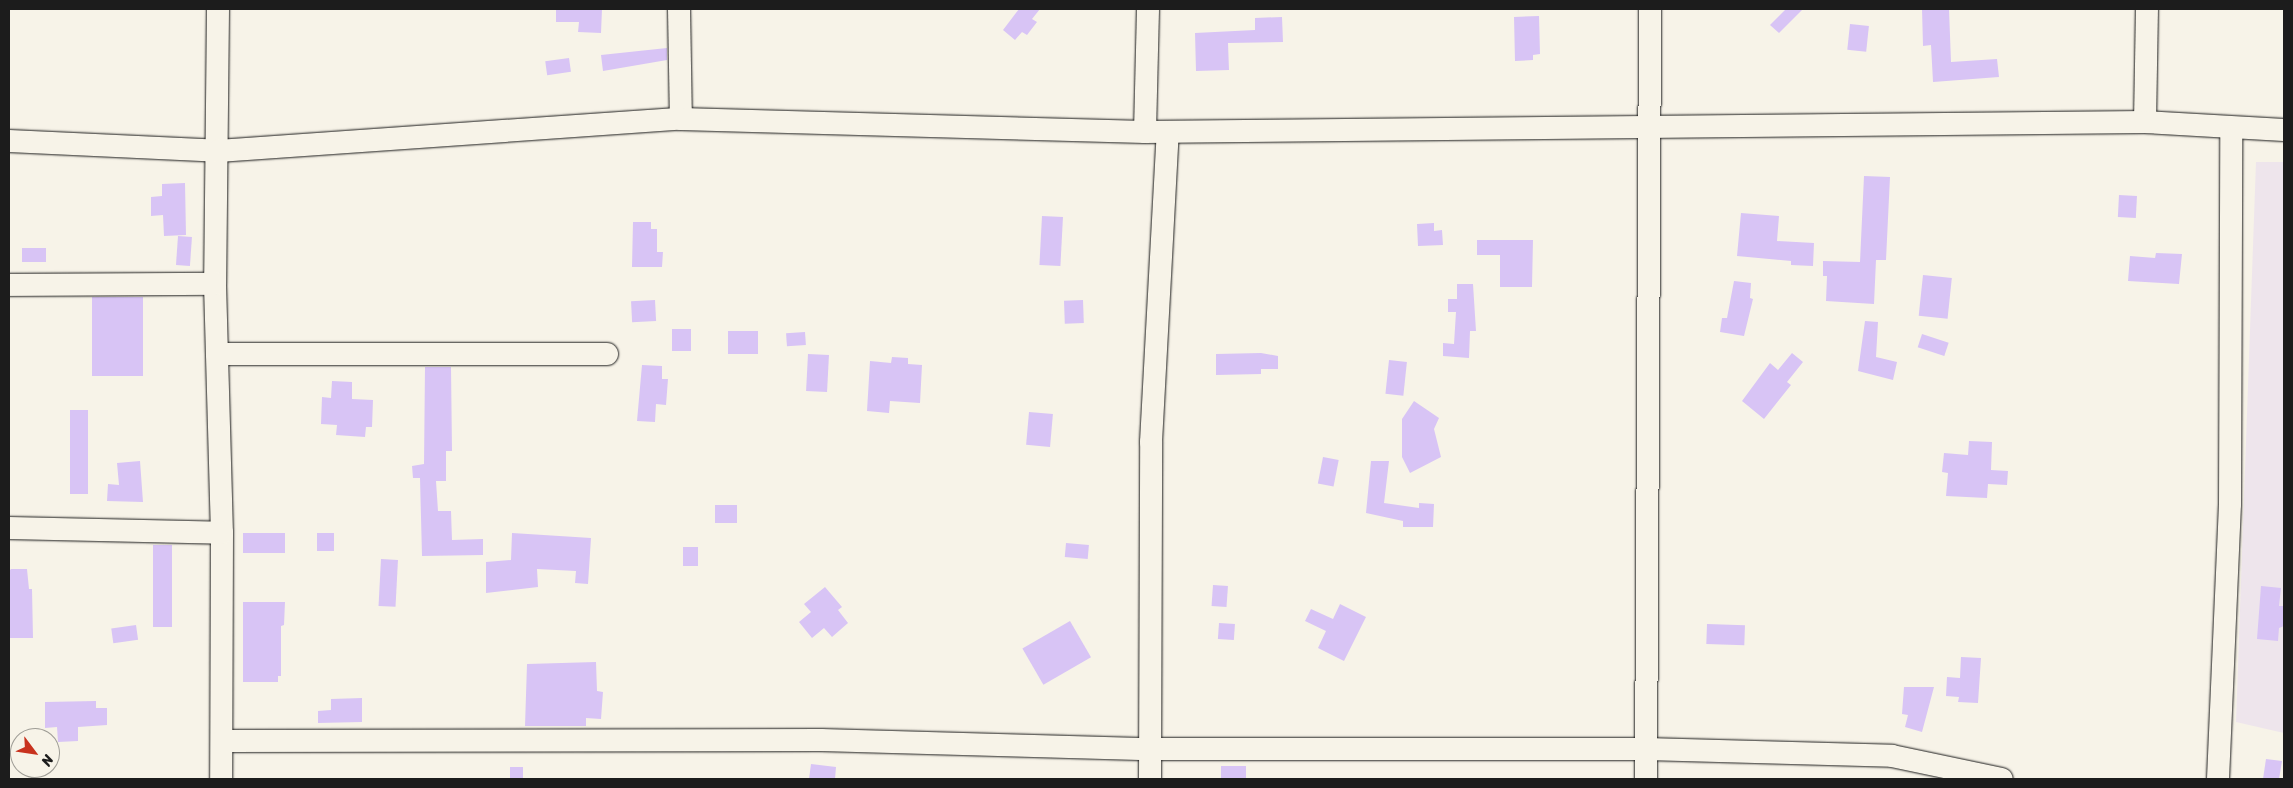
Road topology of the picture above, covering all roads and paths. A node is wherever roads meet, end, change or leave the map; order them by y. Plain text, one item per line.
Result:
1 (218, 9) edge
2 (679, 9) edge
3 (1148, 9) edge
4 (1650, 9) edge
5 (2147, 9) edge
6 (681, 118) junction
7 (2146, 122) junction
8 (1650, 128) junction
9 (2231, 129) junction
10 (2284, 130) edge
11 (1145, 132) junction
12 (1168, 132) junction
13 (9, 141) edge
14 (218, 151) junction
15 (215, 284) junction
16 (9, 285) edge
17 (217, 354) junction
18 (608, 354) dead end
19 (9, 528) edge
20 (222, 533) junction
21 (222, 741) junction
22 (1149, 749) junction
23 (1646, 749) junction
24 (221, 779) edge
25 (1150, 779) edge
26 (1646, 779) edge
27 (2002, 779) edge
28 (2218, 779) edge

1 - 14 street
2 - 6 street
3 - 11 street
4 - 8 street
5 - 7 street
6 - 11 street
6 - 14 street
7 - 8 street
7 - 9 street
8 - 12 street
8 - 23 street
9 - 10 street
9 - 28 street
11 - 12 street
12 - 22 street
13 - 14 street
14 - 15 street
15 - 16 street
15 - 17 street
17 - 18 street
17 - 20 street
19 - 20 street
20 - 21 street
21 - 22 street
21 - 24 street
22 - 23 street
22 - 25 street
23 - 26 street
23 - 27 street

